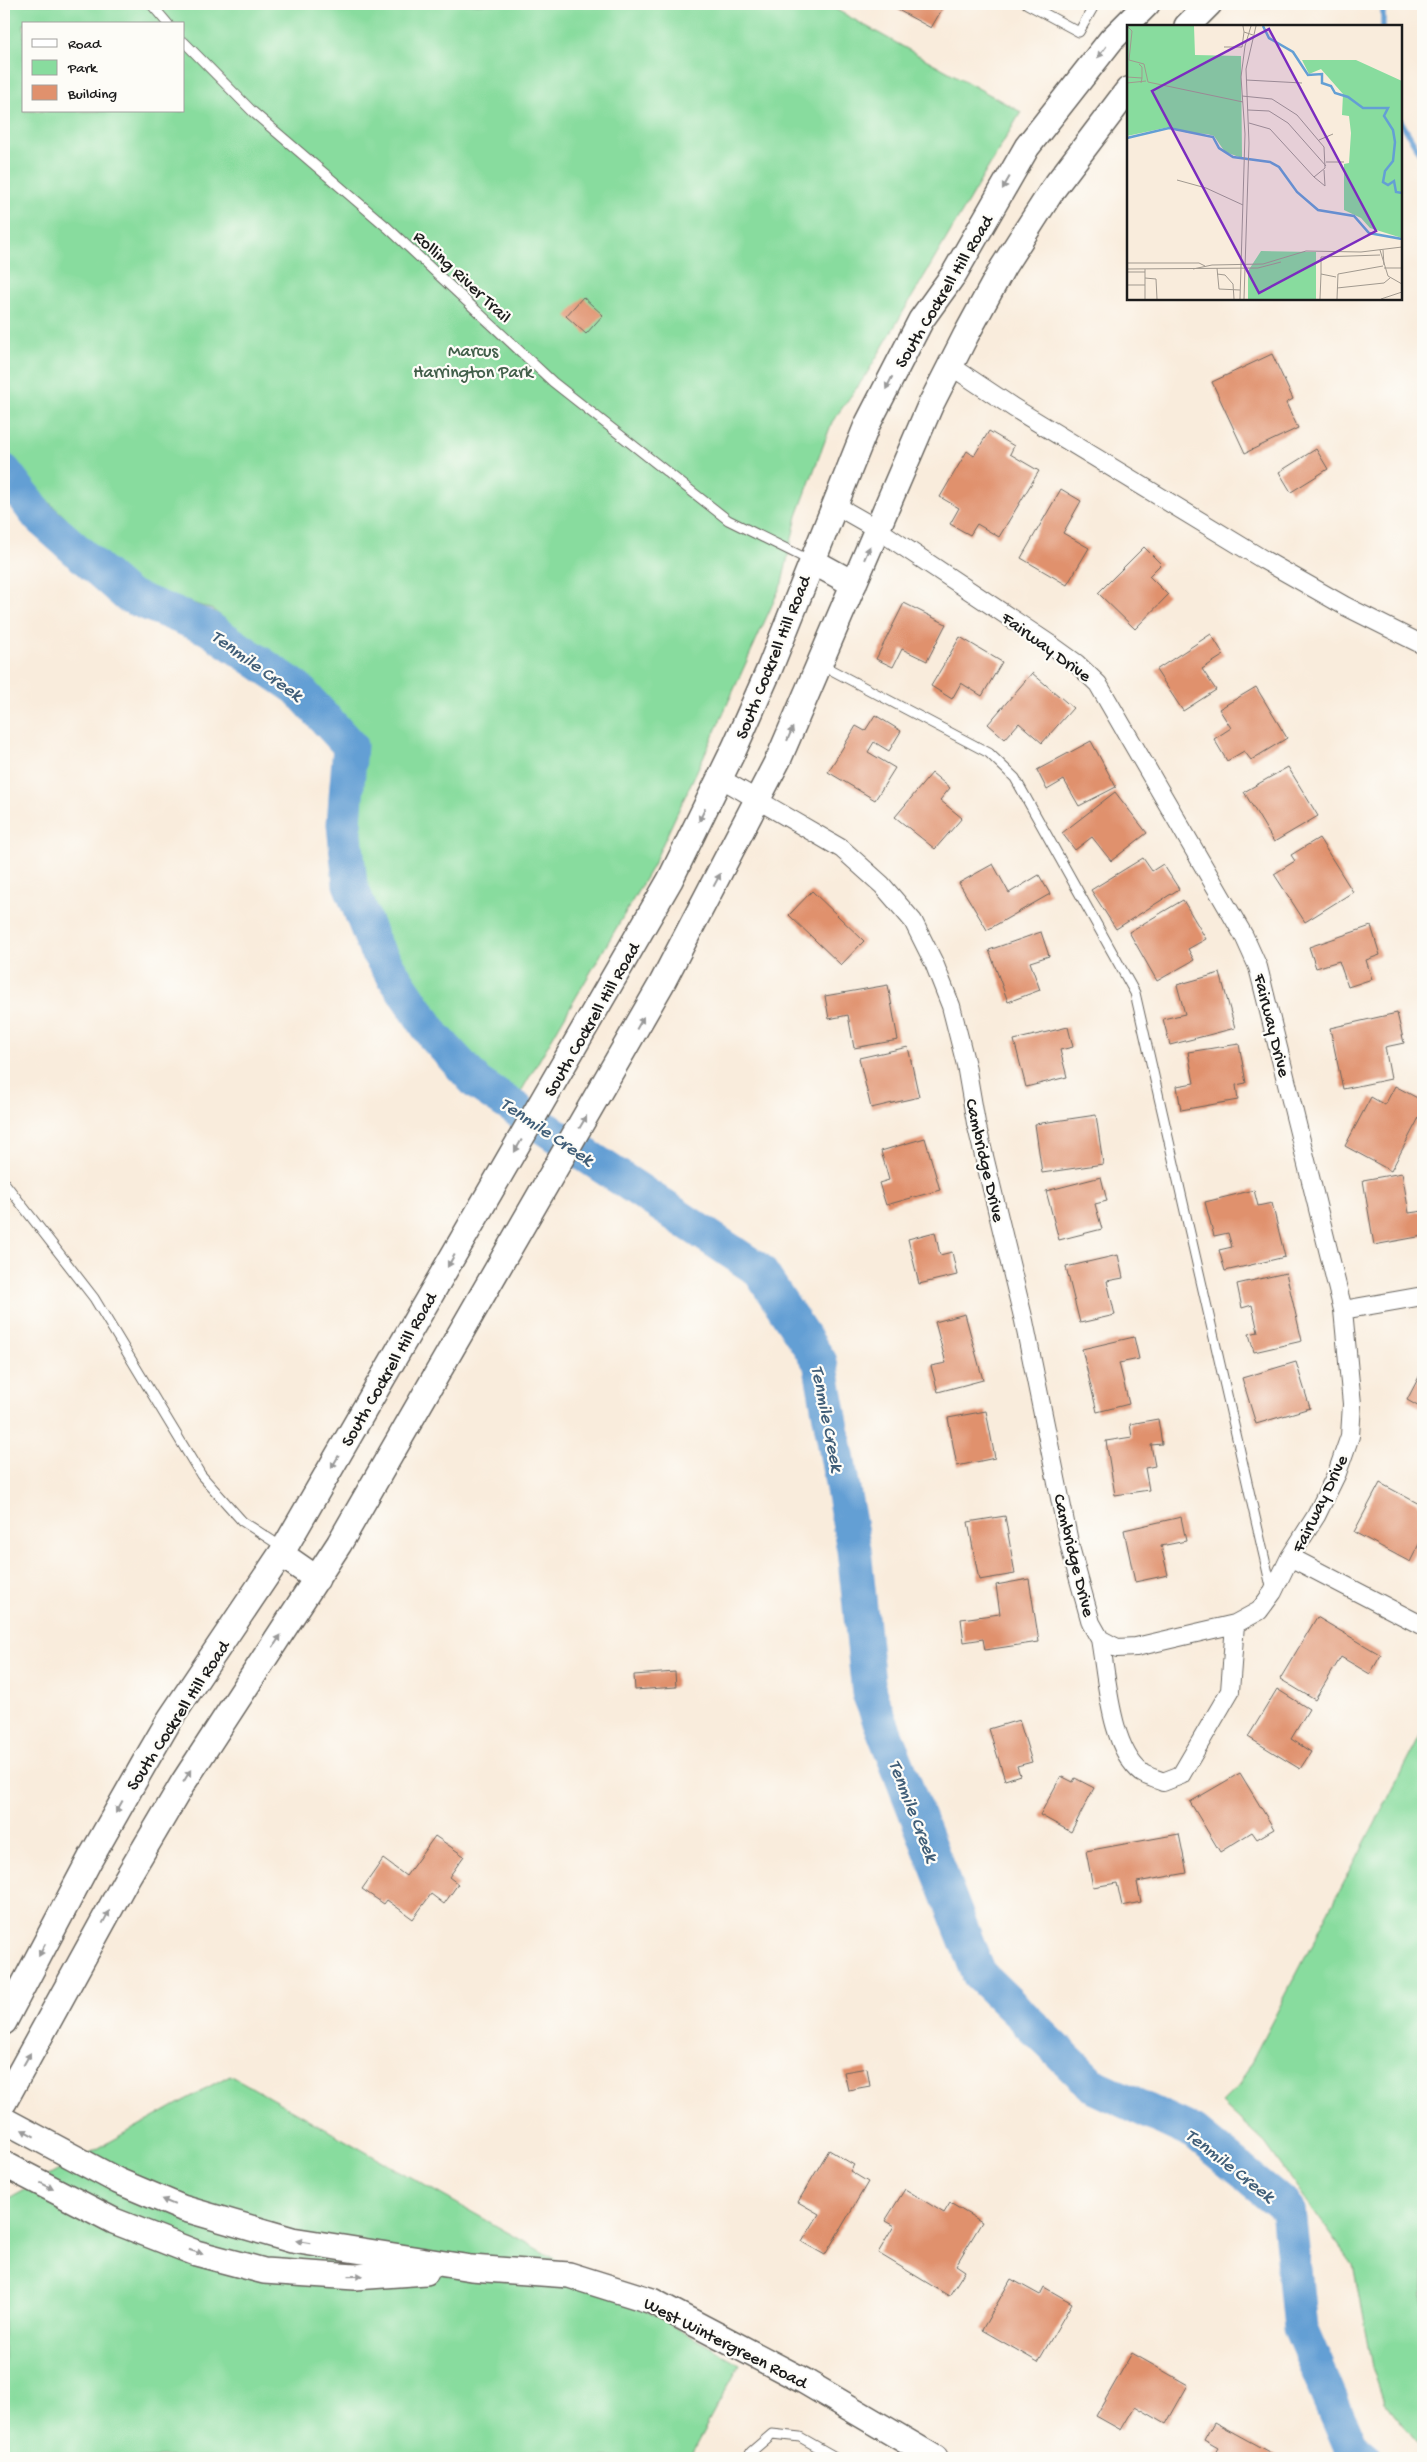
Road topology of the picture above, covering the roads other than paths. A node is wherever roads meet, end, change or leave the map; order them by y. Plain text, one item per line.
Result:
1 (151, 4) edge
2 (1026, 4) edge
3 (1095, 4) edge
4 (1147, 4) edge
5 (1209, 4) edge
6 (166, 22) edge
7 (1188, 25) edge
8 (185, 43) edge
9 (1127, 91) edge
10 (951, 366) junction
11 (835, 505) junction
12 (877, 529) junction
13 (812, 561) junction
14 (854, 584) junction
15 (1423, 645) edge
16 (820, 664) junction
17 (720, 778) junction
18 (759, 800) junction
19 (4, 1182) edge
20 (1423, 1296) edge
21 (1343, 1310) junction
22 (283, 1551) junction
23 (1290, 1557) junction
24 (317, 1578) junction
25 (1273, 1592) junction
26 (1235, 1624) junction
27 (1423, 1626) edge
28 (1100, 1639) junction
29 (4, 2022) edge
30 (4, 2102) edge
31 (4, 2120) edge
32 (4, 2164) edge
33 (471, 2268) junction
34 (748, 2458) edge
35 (837, 2458) edge
36 (935, 2458) edge

1 - 6 lane
2 - 3 lane
4 -> 11 main road, South Cockrell Hill Road
5 - 7 main road
8 - 13 lane, Rolling River Trail
9 - 10 main road
10 - 12 main road
10 - 15 street
11 - 12 street, Fairway Drive
11 - 13 main road, South Cockrell Hill Road
14 -> 12 main road
12 - 21 street, Fairway Drive
13 - 14 main road
13 - 17 main road, South Cockrell Hill Road
14 - 16 main road
18 -> 16 main road
16 - 25 lane
17 - 18 street, Cambridge Drive
17 -> 22 main road, South Cockrell Hill Road
24 -> 18 main road
18 - 28 street, Cambridge Drive
19 - 22 lane
20 - 21 street
21 - 23 street, Fairway Drive
22 - 24 main road
22 -> 29 main road, South Cockrell Hill Road
23 - 25 street, Cambridge Drive
23 - 27 street, Fairway Drive
30 -> 24 main road
25 - 26 street, Cambridge Drive
26 - 28 street, Cambridge Drive
26 - 28 street, Cambridge Drive
33 -> 31 main road, West Wintergreen Road
32 -> 33 main road, West Wintergreen Road
33 - 36 main road, West Wintergreen Road
34 - 35 lane

